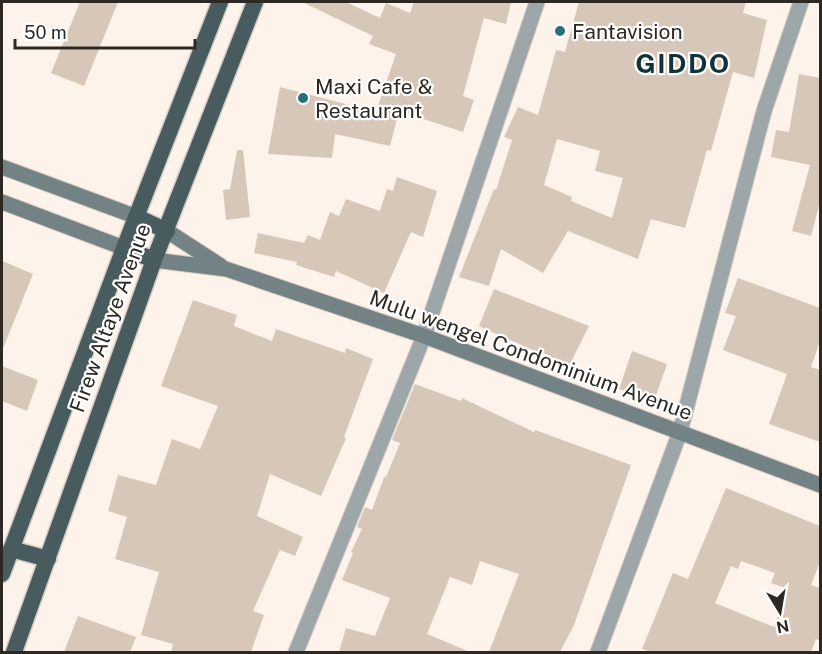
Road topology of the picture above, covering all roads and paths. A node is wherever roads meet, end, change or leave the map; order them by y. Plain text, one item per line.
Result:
1 (220, 2) edge
2 (255, 2) edge
3 (537, 2) edge
4 (801, 2) edge
5 (2, 167) edge
6 (2, 202) edge
7 (137, 217) junction
8 (167, 231) junction
9 (124, 248) junction
10 (154, 260) junction
11 (226, 269) junction
12 (424, 336) junction
13 (680, 432) junction
14 (820, 485) edge
15 (11, 549) junction
16 (48, 559) junction
17 (2, 574) edge
18 (14, 652) edge
19 (296, 652) edge
20 (598, 652) edge

1 - 7 highway, Firew Altaye Avenue
2 - 8 highway, Firew Altaye Avenue
3 - 12 street
4 - 13 street
5 - 7 main road
6 - 9 main road
7 - 8 highway
7 - 9 highway, Firew Altaye Avenue
8 - 10 highway, Firew Altaye Avenue
8 - 11 main road
9 - 10 highway
9 - 15 highway, Firew Altaye Avenue
10 - 11 main road
10 - 16 highway, Firew Altaye Avenue
11 - 12 main road, Mulu wengel Condominium Avenue
12 - 13 main road, Mulu wengel Condominium Avenue
12 - 19 street
13 - 14 main road, Mulu wengel Condominium Avenue
13 - 20 street
15 - 16 highway
15 - 17 highway, Firew Altaye Avenue
16 - 18 highway, Firew Altaye Avenue

